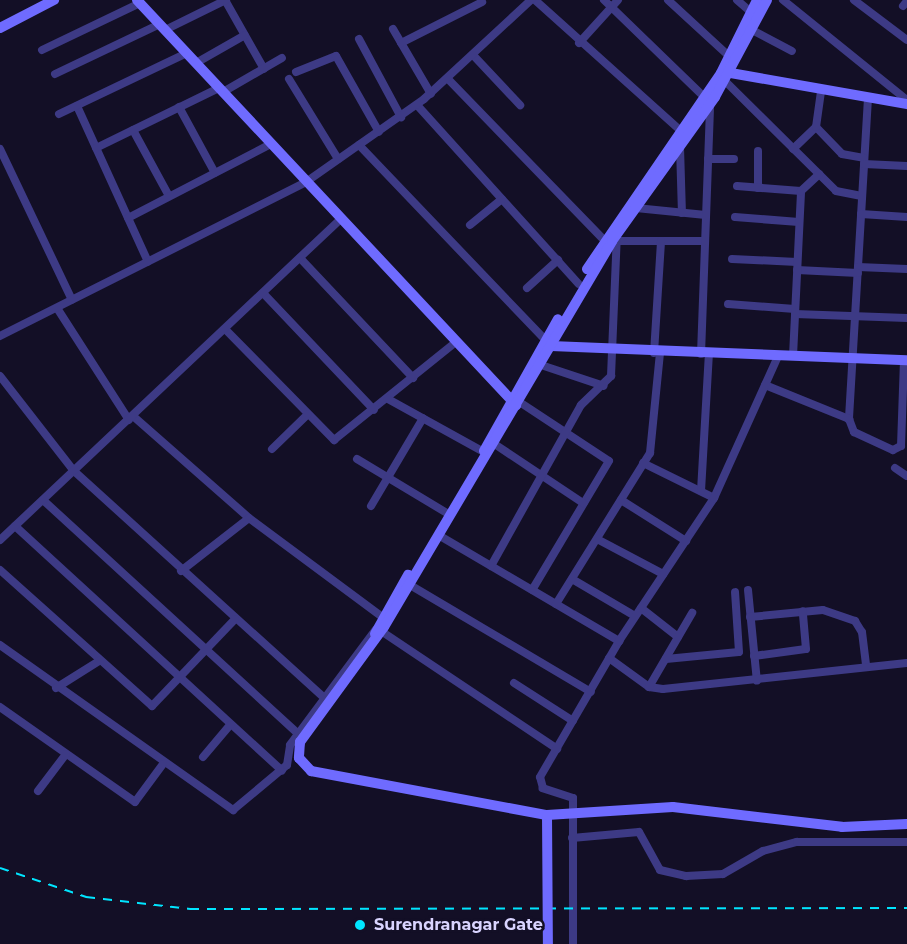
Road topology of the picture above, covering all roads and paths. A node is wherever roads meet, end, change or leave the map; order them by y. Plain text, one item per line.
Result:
1 (54, 0) edge
2 (226, 0) edge
3 (531, 0) edge
4 (535, 0) edge
5 (604, 0) edge
6 (618, 0) edge
7 (668, 0) edge
8 (737, 0) edge
9 (757, 0) edge
10 (767, 0) edge
11 (783, 0) edge
12 (854, 0) edge
13 (139, 2) edge
14 (482, 2) dead end
15 (611, 7) junction
16 (751, 12) junction
17 (162, 27) junction
18 (0, 28) edge
19 (393, 29) dead end
20 (752, 30) junction
21 (245, 36) junction
22 (359, 39) dead end
23 (907, 40) edge
24 (401, 43) junction
25 (579, 43) junction
26 (42, 51) dead end
27 (792, 51) dead end
28 (187, 53) junction
29 (473, 55) junction
30 (730, 57) junction
31 (282, 58) dead end
32 (196, 63) junction
33 (264, 69) junction
34 (296, 72) dead end
35 (55, 74) dead end
36 (725, 76) junction
37 (289, 79) dead end
38 (448, 79) junction
39 (221, 90) junction
40 (821, 92) junction
41 (431, 94) junction
42 (868, 98) junction
43 (707, 100) junction
44 (907, 102) edge
45 (417, 105) junction
46 (520, 105) dead end
47 (77, 106) junction
48 (179, 107) junction
49 (59, 114) dead end
50 (401, 117) junction
51 (816, 127) junction
52 (132, 130) junction
53 (681, 131) junction
54 (379, 132) junction
55 (271, 144) junction
56 (359, 145) junction
57 (680, 147) junction
58 (96, 148) junction
59 (793, 149) junction
60 (0, 151) edge
61 (758, 151) dead end
62 (338, 159) junction
63 (708, 159) junction
64 (734, 159) dead end
65 (864, 161) junction
66 (907, 166) edge
67 (215, 172) junction
68 (819, 174) junction
69 (306, 182) junction
70 (737, 186) dead end
71 (758, 188) junction
72 (801, 190) junction
73 (169, 196) junction
74 (862, 196) junction
75 (502, 199) junction
76 (636, 208) junction
77 (682, 213) junction
78 (861, 214) junction
79 (706, 215) junction
80 (907, 217) edge
81 (128, 218) junction
82 (735, 218) dead end
83 (341, 219) junction
84 (799, 222) junction
85 (470, 225) dead end
86 (617, 237) junction
87 (604, 240) junction
88 (661, 241) junction
89 (705, 241) junction
90 (300, 258) junction
91 (732, 259) dead end
92 (558, 260) junction
93 (148, 262) junction
94 (797, 266) junction
95 (907, 268) edge
96 (858, 270) junction
97 (579, 284) junction
98 (527, 288) dead end
99 (263, 293) junction
100 (72, 300) junction
101 (728, 304) dead end
102 (57, 308) junction
103 (795, 311) junction
104 (855, 316) junction
105 (907, 318) edge
106 (225, 329) junction
107 (0, 336) edge
108 (456, 342) junction
109 (548, 343) junction
110 (611, 352) junction
111 (657, 353) junction
112 (705, 354) junction
113 (778, 356) junction
114 (793, 356) junction
115 (853, 358) junction
116 (905, 360) edge
117 (541, 365) junction
118 (0, 376) edge
119 (413, 378) junction
120 (765, 385) junction
121 (604, 386) junction
122 (388, 399) junction
123 (517, 404) junction
124 (374, 410) junction
125 (307, 415) junction
126 (131, 418) junction
127 (423, 418) junction
128 (849, 419) junction
129 (567, 432) junction
130 (904, 438) edge
131 (496, 445) junction
132 (272, 449) dead end
133 (483, 452) junction
134 (357, 459) dead end
135 (644, 463) junction
136 (895, 468) dead end
137 (74, 471) junction
138 (543, 476) junction
139 (907, 476) edge
140 (387, 477) junction
141 (701, 491) junction
142 (714, 498) junction
143 (43, 500) junction
144 (621, 500) junction
145 (583, 503) junction
146 (371, 506) dead end
147 (447, 513) junction
148 (249, 518) junction
149 (15, 526) junction
150 (2, 535) edge
151 (440, 536) junction
152 (597, 539) junction
153 (686, 541) junction
154 (491, 566) junction
155 (0, 570) edge
156 (181, 571) junction
157 (663, 574) junction
158 (572, 579) junction
159 (410, 585) junction
160 (532, 590) junction
161 (748, 590) dead end
162 (735, 592) dead end
163 (556, 604) junction
164 (641, 608) junction
165 (803, 611) junction
166 (693, 613) dead end
167 (381, 616) junction
168 (636, 616) junction
169 (750, 617) junction
170 (235, 619) junction
171 (377, 631) junction
172 (678, 638) junction
173 (619, 641) junction
174 (0, 645) edge
175 (207, 647) junction
176 (754, 656) junction
177 (609, 658) junction
178 (666, 658) junction
179 (99, 661) junction
180 (907, 663) edge
181 (866, 667) junction
182 (179, 678) junction
183 (757, 681) junction
184 (514, 683) dead end
185 (649, 687) junction
186 (56, 688) junction
187 (591, 692) junction
188 (324, 698) junction
189 (0, 706) edge
190 (573, 721) junction
191 (230, 725) junction
192 (299, 738) junction
193 (557, 749) junction
194 (66, 754) junction
195 (203, 757) dead end
196 (163, 764) junction
197 (282, 771) junction
198 (38, 791) dead end
199 (547, 815) junction
200 (907, 824) edge
201 (572, 838) junction
202 (907, 842) edge
203 (548, 944) edge
204 (573, 944) edge

1 - 18 main road
2 - 17 street
2 - 21 street
3 - 29 street
4 - 25 street
5 - 15 street
6 - 15 street
7 - 30 street
8 - 16 street
9 - 16 main road
10 - 20 main road
11 - 44 street
12 - 23 street
13 - 17 main road
13 - 26 street
14 - 24 street
15 - 25 street
15 - 43 street
16 - 30 main road
17 - 28 main road
17 - 35 street
19 - 24 street
20 - 27 street
20 - 36 main road
21 - 32 street
21 - 33 street
22 - 50 street
24 - 41 street
25 - 53 street
28 - 32 main road
28 - 47 street
29 - 38 street
29 - 46 street
30 - 36 main road
31 - 33 street
32 - 39 main road
33 - 39 street
34 - 54 street
36 - 40 main road
36 - 43 main road
36 - 59 street
37 - 62 street
38 - 41 street
38 - 87 street
39 - 48 street
39 - 55 main road
40 - 42 main road
40 - 51 street
41 - 45 street
42 - 44 main road
42 - 65 street
43 - 53 main road
43 - 57 main road
43 - 63 street
45 - 50 street
45 - 75 street
47 - 49 street
47 - 58 street
48 - 52 street
48 - 67 street
50 - 54 street
51 - 59 street
51 - 65 street
52 - 58 street
52 - 73 street
53 - 87 main road
54 - 56 street
55 - 67 street
55 - 69 main road
56 - 62 street
56 - 109 street
57 - 76 main road
57 - 77 street
58 - 81 street
59 - 68 street
60 - 100 street
61 - 71 street
62 - 69 street
63 - 64 street
63 - 79 street
65 - 66 street
65 - 74 street
67 - 73 street
68 - 72 street
68 - 74 street
69 - 83 main road
69 - 93 street
70 - 71 street
71 - 72 street
72 - 84 street
73 - 81 street
74 - 78 street
75 - 85 street
75 - 92 street
76 - 77 street
76 - 86 main road
77 - 79 street
78 - 80 street
78 - 96 street
79 - 89 street
81 - 93 street
82 - 84 street
83 - 90 street
83 - 108 main road
84 - 94 street
86 - 88 street
86 - 109 main road
86 - 110 street
87 - 97 main road
88 - 89 street
88 - 111 street
89 - 112 street
90 - 99 street
90 - 119 street
91 - 94 street
92 - 97 street
92 - 98 street
93 - 100 street
94 - 96 street
94 - 103 street
95 - 96 street
96 - 104 street
97 - 109 main road
99 - 106 street
99 - 124 street
100 - 102 street
101 - 103 street
102 - 107 street
102 - 126 street
103 - 104 street
103 - 114 street
104 - 105 street
104 - 115 street
106 - 125 street
106 - 126 street
108 - 119 street
108 - 123 main road
109 - 110 main road
109 - 117 main road
109 - 123 main road
110 - 111 main road
110 - 121 street
111 - 112 main road
111 - 135 street
112 - 113 main road
112 - 141 street
113 - 114 main road
113 - 120 street
114 - 115 main road
115 - 116 main road
115 - 128 street
116 - 130 street
117 - 121 street
117 - 123 main road
118 - 137 street
119 - 122 street
120 - 128 street
120 - 142 street
121 - 129 street
122 - 124 street
122 - 127 street
123 - 129 street
123 - 131 main road
123 - 133 main road
124 - 125 street
125 - 132 street
126 - 137 street
126 - 148 street
127 - 133 street
127 - 140 street
128 - 130 street
129 - 138 street
129 - 145 street
131 - 138 street
131 - 151 main road
133 - 147 main road
134 - 140 street
135 - 141 street
135 - 144 street
136 - 139 street
137 - 143 street
137 - 156 street
138 - 145 street
138 - 154 street
140 - 146 street
140 - 147 street
141 - 142 street
142 - 153 street
143 - 149 street
143 - 175 street
144 - 152 street
144 - 153 street
145 - 160 street
147 - 167 main road
148 - 156 street
148 - 167 street
149 - 150 street
149 - 182 street
151 - 154 street
151 - 159 main road
152 - 157 street
152 - 158 street
153 - 157 street
154 - 160 street
155 - 179 street
156 - 170 street
157 - 164 street
158 - 163 street
158 - 168 street
159 - 171 main road
159 - 187 street
160 - 163 street
161 - 169 street
162 - 178 street
163 - 173 street
164 - 168 street
164 - 172 street
165 - 169 street
165 - 176 street
165 - 181 street
166 - 172 street
167 - 171 main road
168 - 173 street
169 - 176 street
170 - 175 street
170 - 188 street
171 - 188 street
171 - 192 main road
171 - 193 street
172 - 178 street
173 - 177 street
174 - 186 street
175 - 182 street
175 - 192 street
176 - 183 street
177 - 185 street
177 - 187 street
178 - 185 street
179 - 182 street
179 - 186 street
180 - 181 street
181 - 183 street
182 - 191 street
183 - 185 street
184 - 190 street
186 - 196 street
187 - 190 street
188 - 192 street
189 - 194 street
190 - 193 street
191 - 195 street
191 - 197 street
192 - 197 street
192 - 199 main road, bridge
193 - 201 street
194 - 196 street
194 - 198 street
196 - 197 street
199 - 200 main road, bridge
199 - 203 main road, bridge
201 - 202 street
201 - 204 street

